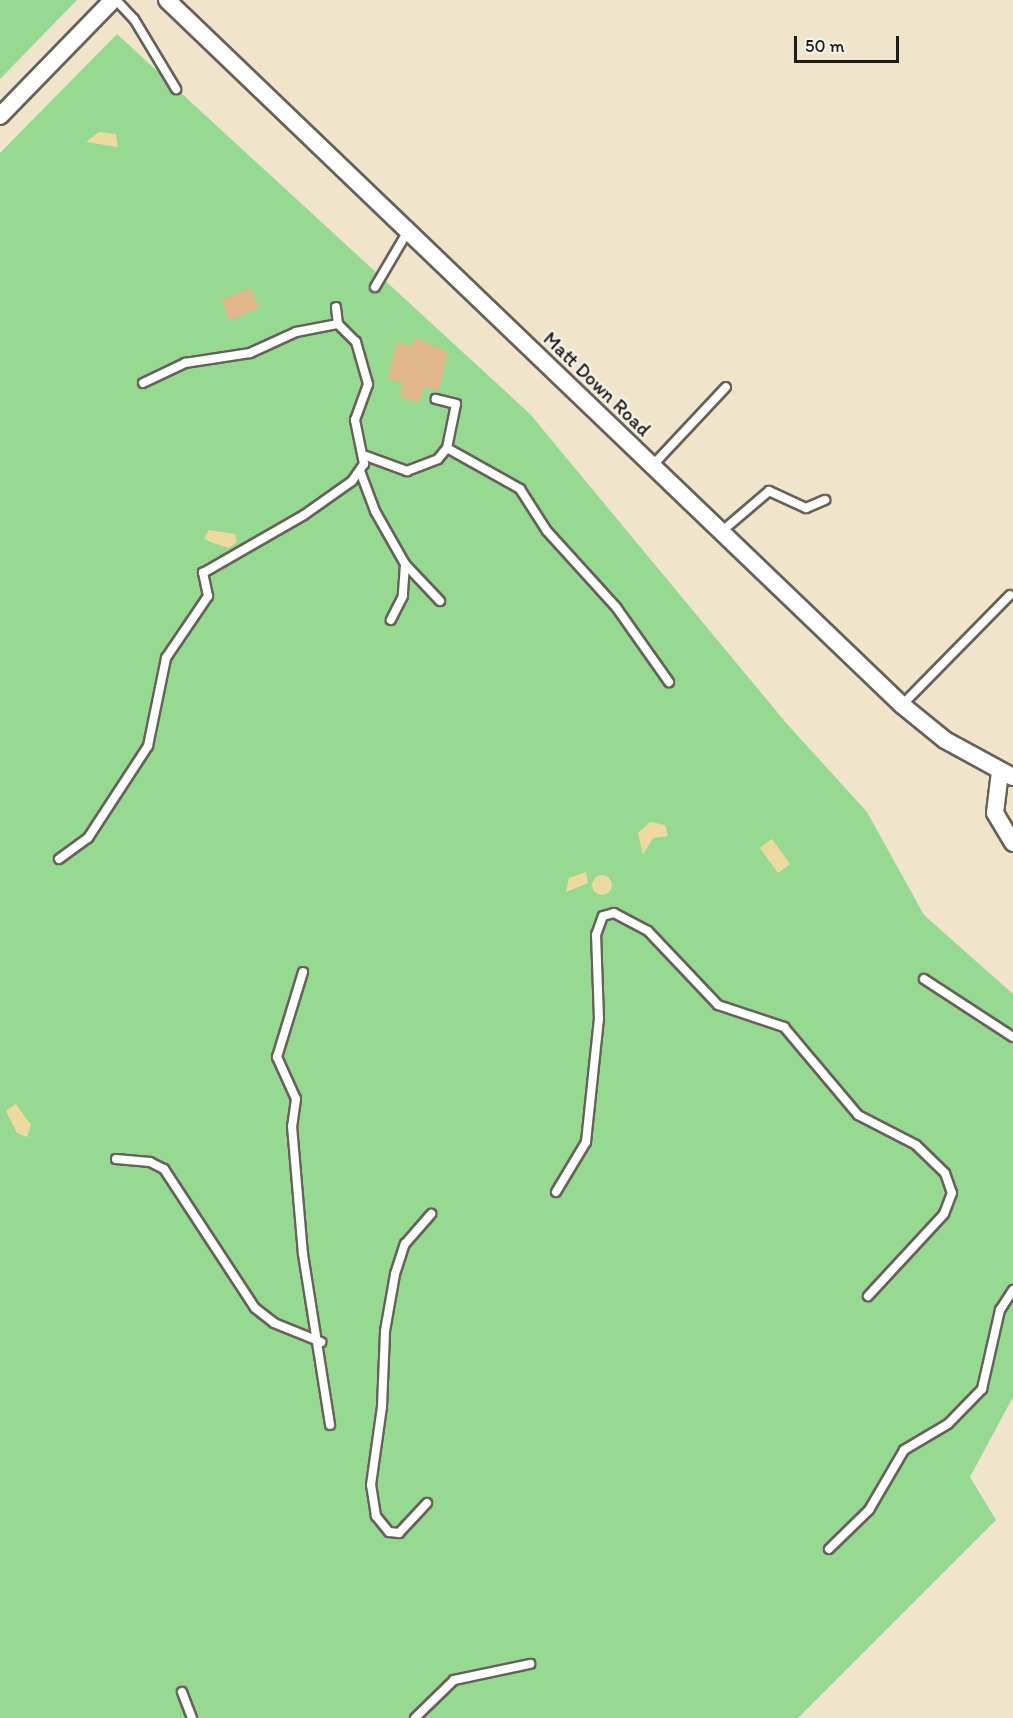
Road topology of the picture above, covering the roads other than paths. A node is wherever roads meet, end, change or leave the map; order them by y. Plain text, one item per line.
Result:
1 (114, 0) edge
2 (167, 0) edge
3 (176, 89) dead end
4 (0, 116) edge
5 (408, 231) junction
6 (375, 287) dead end
7 (336, 307) dead end
8 (338, 324) junction
9 (143, 383) dead end
10 (726, 387) dead end
11 (436, 399) dead end
12 (447, 448) junction
13 (366, 456) junction
14 (651, 466) junction
15 (360, 471) junction
16 (825, 500) dead end
17 (721, 532) junction
18 (405, 564) junction
19 (1010, 595) dead end
20 (440, 601) dead end
21 (391, 621) dead end
22 (669, 682) dead end
23 (902, 705) junction
24 (1007, 775) edge
25 (1013, 843) edge
26 (59, 859) dead end
27 (303, 972) dead end
28 (924, 979) dead end
29 (1013, 1037) edge
30 (116, 1159) dead end
31 (556, 1192) dead end
32 (431, 1214) dead end
33 (1013, 1290) edge
34 (868, 1296) dead end
35 (321, 1342) junction
36 (330, 1425) dead end
37 (428, 1503) dead end
38 (829, 1549) dead end
39 (530, 1665) dead end
40 (182, 1692) dead end
41 (192, 1718) edge
42 (415, 1718) edge

1 - 3 lane
1 - 4 street
2 - 5 street, Matt Down Road
5 - 6 lane
5 - 14 street, Matt Down Road
7 - 8 lane
8 - 9 lane
8 - 13 lane
10 - 14 lane
11 - 12 lane
12 - 13 lane
12 - 22 lane
13 - 15 lane
14 - 17 street, Matt Down Road
15 - 18 lane
15 - 26 lane
16 - 17 lane
17 - 23 street, Matt Down Road
18 - 20 lane
18 - 21 lane
19 - 23 lane
23 - 24 street, Matt Down Road
24 - 25 street
27 - 35 lane
28 - 29 lane
30 - 35 lane
31 - 34 lane
32 - 37 lane
33 - 38 lane
35 - 36 lane
39 - 42 lane
40 - 41 lane

